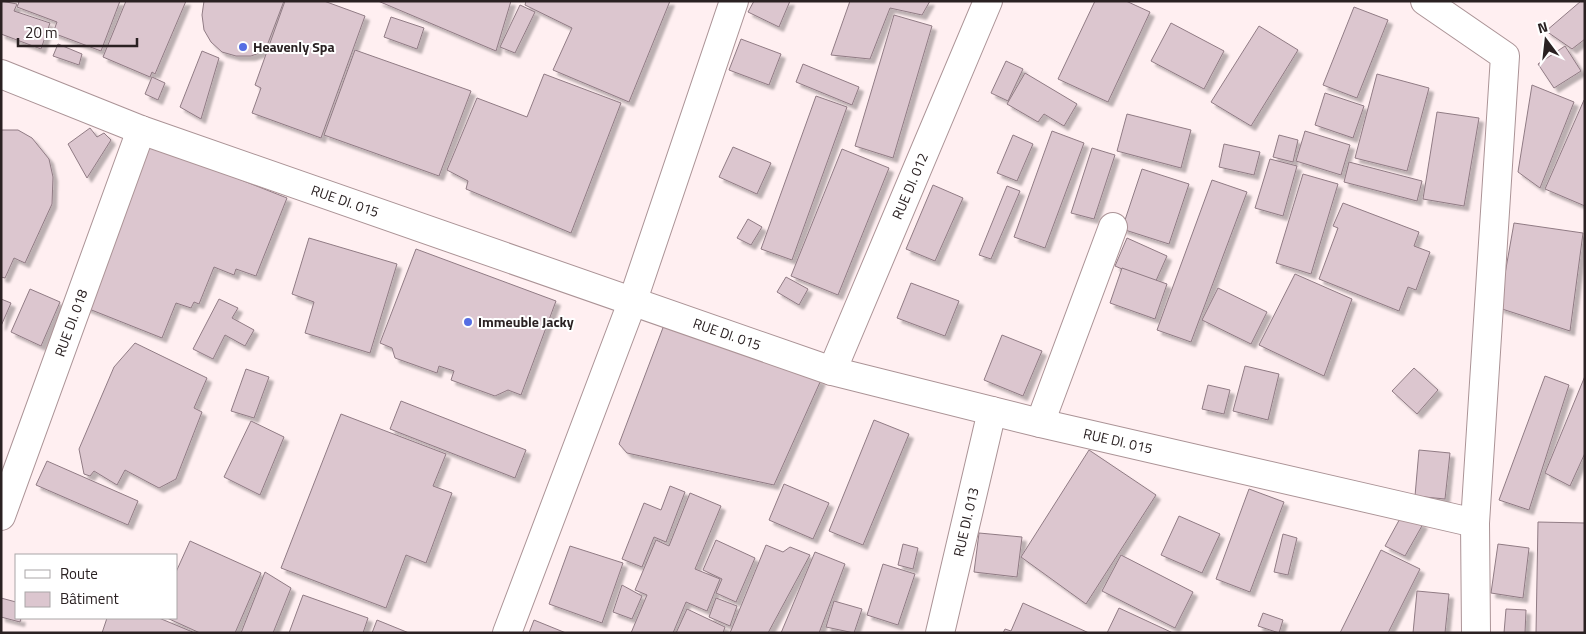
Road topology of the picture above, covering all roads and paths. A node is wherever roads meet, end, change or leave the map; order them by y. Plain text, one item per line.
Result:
1 (734, 1) edge
2 (988, 1) edge
3 (1425, 1) edge
4 (1, 74) edge
5 (141, 130) junction
6 (1113, 227) dead end
7 (632, 300) junction
8 (832, 371) junction
9 (992, 412) junction
10 (1040, 423) junction
11 (1, 516) edge
12 (1475, 524) junction
13 (507, 633) edge
14 (940, 633) edge
15 (1476, 633) edge

1 - 7 street
2 - 8 street, RUE DI. 012
3 - 12 street
4 - 5 street, RUE DI. 015
5 - 7 street, RUE DI. 015
5 - 11 street, RUE DI. 018
6 - 10 street
7 - 8 street, RUE DI. 015
7 - 13 street
8 - 9 street, RUE DI. 015
9 - 10 street, RUE DI. 015
9 - 14 street, RUE DI. 013
10 - 12 street, RUE DI. 015
12 - 15 street

